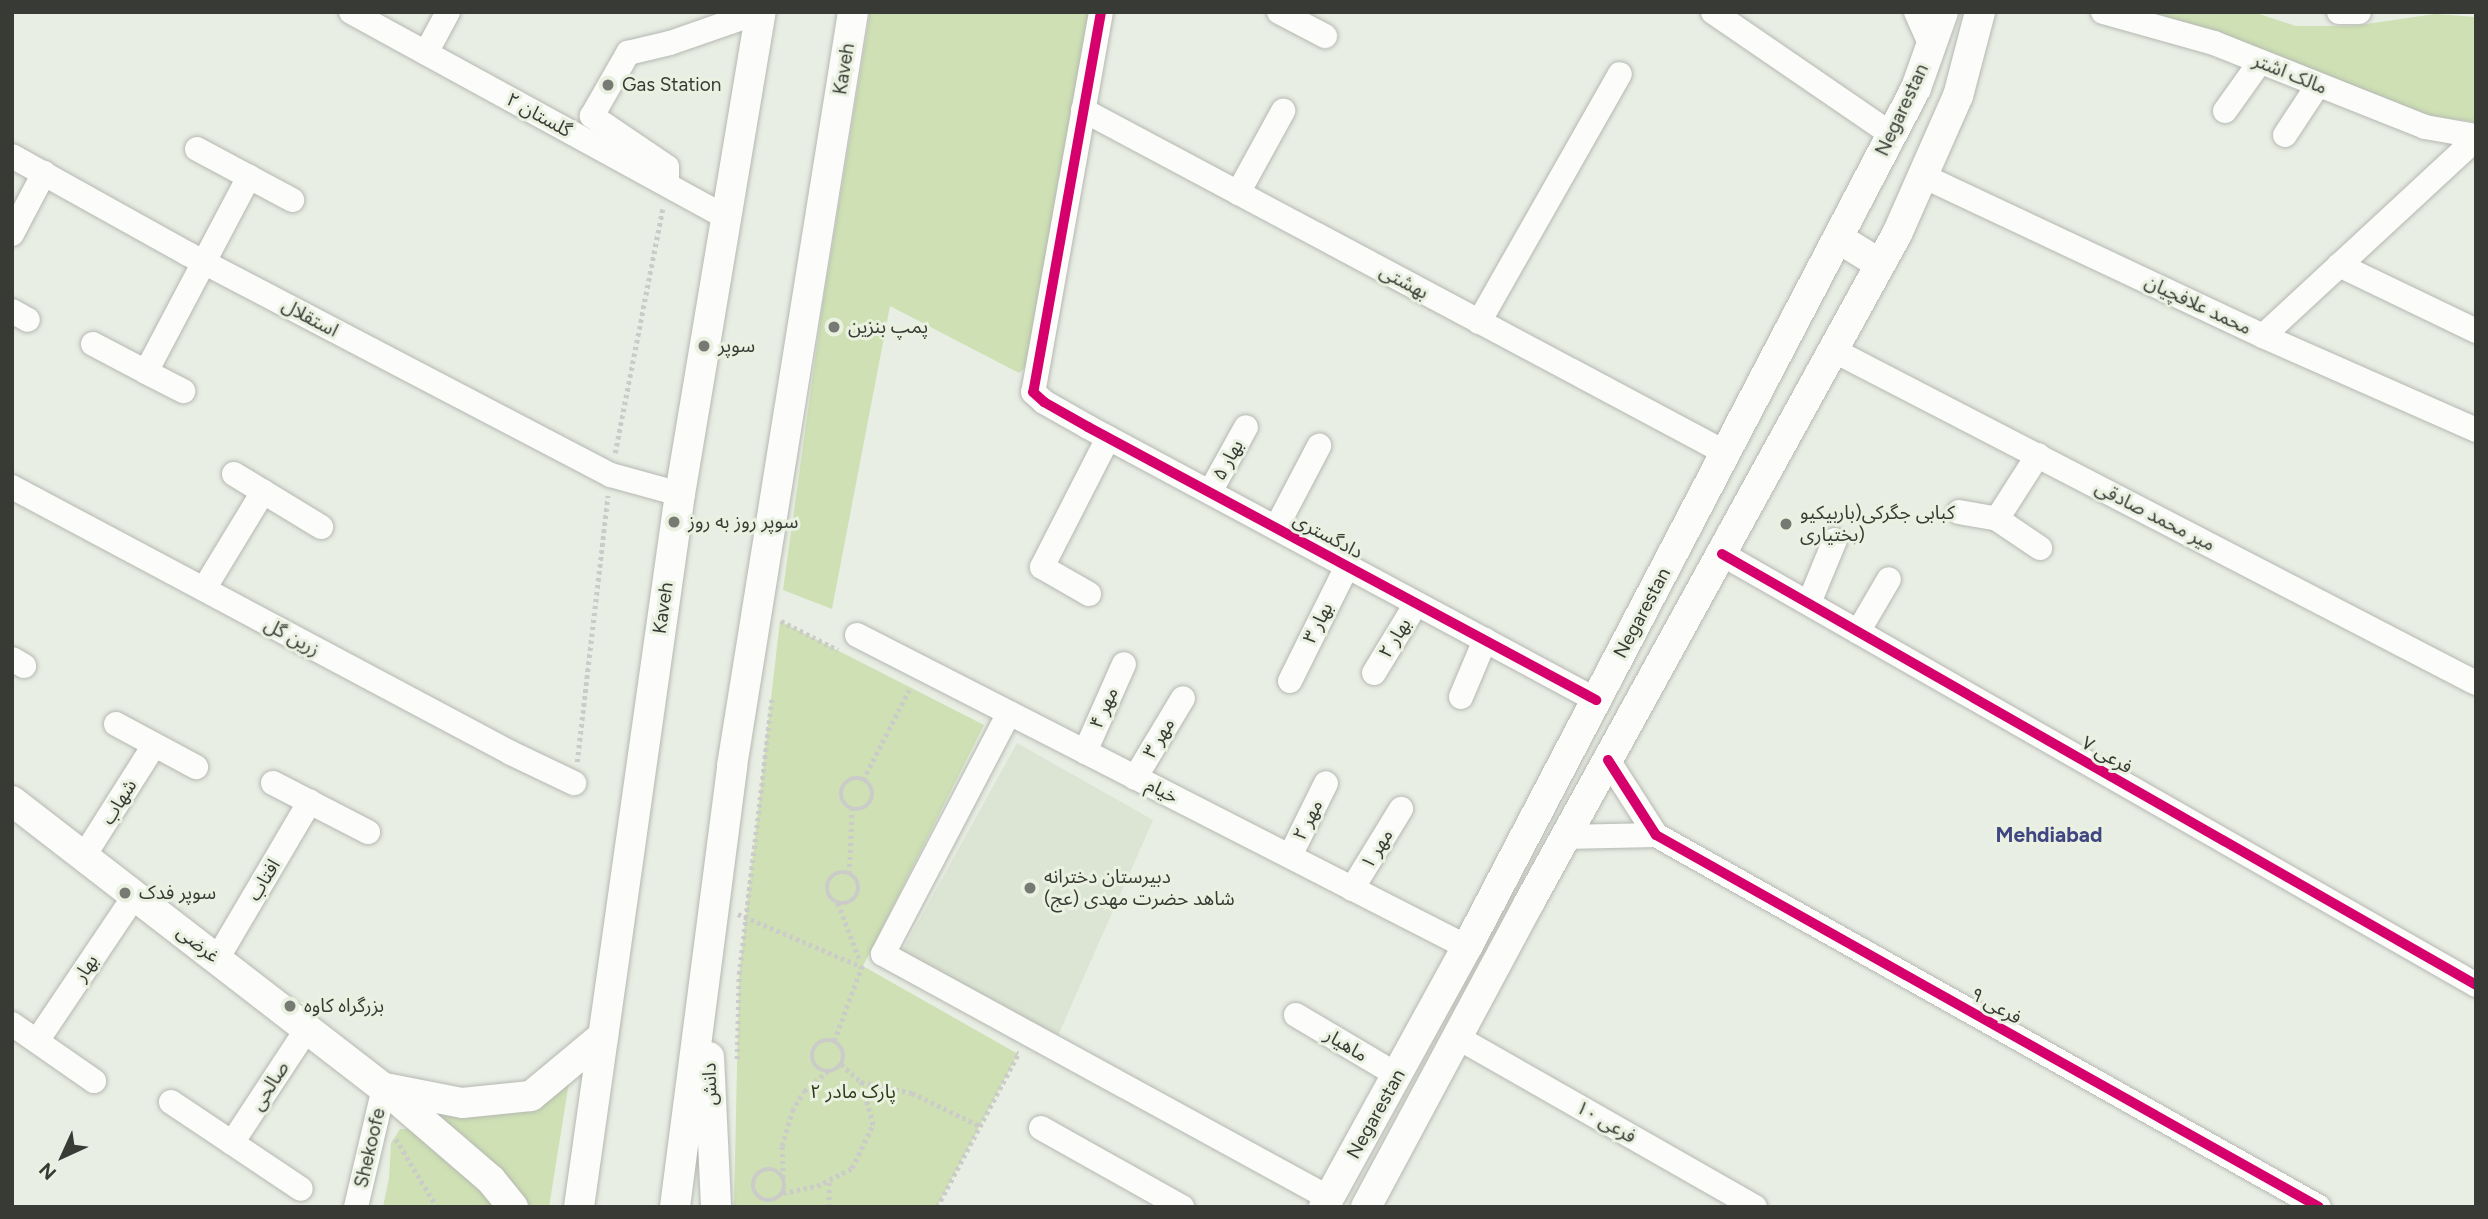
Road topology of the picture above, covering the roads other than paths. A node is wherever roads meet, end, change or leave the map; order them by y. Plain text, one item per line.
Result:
1 (351, 12) edge
2 (448, 12) edge
3 (760, 12) edge
4 (853, 12) edge
5 (1101, 12) edge
6 (1279, 12) edge
7 (1713, 12) edge
8 (1916, 12) edge
9 (1943, 12) edge
10 (1980, 12) edge
11 (2103, 12) edge
12 (2339, 12) edge
13 (2360, 12) edge
14 (1325, 36) dead end
15 (1931, 45) junction
16 (426, 54) junction
17 (2260, 62) junction
18 (1620, 74) dead end
19 (2318, 85) junction
20 (1083, 110) junction
21 (1283, 111) dead end
22 (2225, 111) dead end
23 (1891, 134) junction
24 (2285, 135) dead end
25 (2473, 145) edge
26 (197, 149) dead end
27 (12, 156) edge
28 (44, 173) junction
29 (1923, 176) junction
30 (249, 177) junction
31 (667, 185) junction
32 (1238, 192) junction
33 (292, 200) dead end
34 (727, 218) junction
35 (12, 234) edge
36 (1838, 238) junction
37 (204, 263) junction
38 (1880, 264) junction
39 (2339, 265) junction
40 (1479, 322) junction
41 (2476, 331) edge
42 (2263, 336) junction
43 (93, 344) dead end
44 (1833, 350) junction
45 (146, 372) junction
46 (183, 391) dead end
47 (1246, 427) dead end
48 (2476, 430) edge
49 (1108, 438) junction
50 (1319, 446) dead end
51 (1726, 453) junction
52 (2038, 455) junction
53 (234, 474) dead end
54 (12, 487) edge
55 (263, 492) junction
56 (1210, 492) junction
57 (680, 494) junction
58 (1959, 512) dead end
59 (1997, 519) junction
60 (321, 527) dead end
61 (1276, 528) junction
62 (1835, 540) dead end
63 (2040, 548) dead end
64 (1723, 554) junction
65 (1347, 566) junction
66 (1889, 579) dead end
67 (204, 589) junction
68 (1089, 594) dead end
69 (1809, 603) junction
70 (1416, 604) junction
71 (1858, 632) junction
72 (857, 635) dead end
73 (1485, 640) junction
74 (1124, 664) dead end
75 (1374, 673) dead end
76 (1290, 681) dead end
77 (2476, 683) edge
78 (1461, 697) dead end
79 (1183, 698) dead end
80 (1596, 700) junction
81 (1009, 713) junction
82 (116, 724) dead end
83 (153, 747) junction
84 (1085, 752) junction
85 (1608, 760) junction
86 (196, 767) dead end
87 (1135, 778) junction
88 (273, 783) dead end
89 (574, 783) road end
90 (1326, 783) dead end
91 (12, 801) edge
92 (310, 801) junction
93 (1401, 809) dead end
94 (368, 832) dead end
95 (1656, 835) junction
96 (1565, 837) junction
97 (84, 856) junction
98 (1290, 856) junction
99 (1352, 888) junction
100 (135, 895) junction
101 (1467, 947) junction
102 (217, 959) junction
103 (707, 960) junction
104 (2476, 985) edge
105 (1296, 1015) dead end
106 (12, 1024) edge
107 (307, 1029) junction
108 (603, 1036) junction
109 (1457, 1037) junction
110 (37, 1041) junction
111 (1397, 1075) junction
112 (94, 1081) dead end
113 (1425, 1099) junction
114 (382, 1100) junction
115 (170, 1102) dead end
116 (1370, 1125) junction
117 (1041, 1128) dead end
118 (1402, 1141) junction
119 (232, 1143) junction
120 (301, 1189) dead end
121 (1327, 1202) edge
122 (356, 1207) edge
123 (513, 1207) edge
124 (579, 1207) edge
125 (676, 1207) edge
126 (716, 1207) edge
127 (1182, 1207) edge
128 (1366, 1207) edge
129 (1755, 1207) edge
130 (2319, 1207) edge

1 - 16 street, گلستان ۲
2 - 16 street
3 - 31 street
3 - 34 main road, Kaveh
4 - 103 main road, Kaveh
5 - 20 street
6 - 14 street
7 - 23 street
8 - 15 street
9 - 15 main road, Negarestan
10 - 29 main road, Negarestan
11 - 17 street, مالک اشتر
12 - 13 street
15 - 23 main road, Negarestan
16 - 31 street, گلستان ۲
17 - 19 street, مالک اشتر
17 - 22 street
18 - 40 street
19 - 24 street
19 - 25 street, مالک اشتر
20 - 32 street, بهشتی
20 - 49 street, دادگستری
21 - 32 street
23 - 36 main road, Negarestan
25 - 39 street
26 - 30 street
27 - 28 street, استقلال
28 - 35 street
28 - 37 street, استقلال
29 - 38 main road, Negarestan
29 - 42 street, محمد علافچیان
30 - 33 street
30 - 37 street
31 - 34 street, گلستان ۲
32 - 40 street, بهشتی
34 - 57 main road, Kaveh
36 - 38 main road
36 - 51 main road, Negarestan
37 - 45 street
37 - 57 street, استقلال
38 - 44 main road, Negarestan
39 - 41 street
39 - 42 street
40 - 51 street, بهشتی
42 - 48 street, محمد علافچیان
43 - 45 street
44 - 52 street, میر محمد صادقی
44 - 64 main road, Negarestan
45 - 46 street
47 - 56 street, بهار ۵
49 - 56 street, دادگستری
49 - 68 street
50 - 61 street
51 - 80 main road, Negarestan
52 - 59 street
52 - 77 street, میر محمد صادقی
53 - 55 street
54 - 67 street, زرین گل
55 - 60 street
55 - 67 street
56 - 61 street, دادگستری
57 - 108 main road, Kaveh
58 - 59 street
59 - 63 street
61 - 65 street, دادگستری
62 - 69 street
64 - 69 street, فرعی ۷
64 - 85 main road, Negarestan
65 - 70 street, دادگستری
65 - 76 street, بهار ۳
66 - 71 street
67 - 89 street, زرین گل
69 - 71 street, فرعی ۷
70 - 73 street, دادگستری
70 - 75 street, بهار ۲
71 - 104 street, فرعی ۷
72 - 81 street, خیام
73 - 78 street
73 - 80 street, دادگستری
74 - 84 street, مهر ۴
79 - 87 street, مهر ۳
80 - 101 main road, Negarestan
81 - 84 street, خیام
81 - 121 street
82 - 83 street
83 - 86 street
83 - 97 street, شهاب
84 - 87 street, خیام
85 - 95 street
85 - 96 main road, Negarestan
87 - 98 street, خیام
88 - 92 street
90 - 98 street, مهر ۲
91 - 97 main road, غرضی
92 - 94 street
92 - 102 street, افتاب
93 - 99 street, مهر ۱
95 - 96 street
95 - 130 street, فرعی ۹
96 - 109 main road, Negarestan
97 - 100 main road, غرضی
98 - 99 street, خیام
99 - 101 street, خیام
100 - 102 main road, غرضی
100 - 110 street, بهار
101 - 111 main road, Negarestan
102 - 107 main road, غرضی
103 - 125 main road, Kaveh
103 - 126 main road, دانش
105 - 111 street, ماهیار
106 - 110 street
107 - 114 main road, غرضی
107 - 119 street, صالحی
108 - 114 main road
108 - 124 main road, Kaveh
109 - 113 main road, Negarestan
109 - 129 street, فرعی ۱۰
110 - 112 street
111 - 113 main road
111 - 116 main road, Negarestan
113 - 118 main road, Negarestan
114 - 122 street, Shekoofe
114 - 123 main road, غرضی
115 - 119 street
116 - 118 main road
116 - 121 main road, Negarestan
117 - 127 street
118 - 128 main road, Negarestan
119 - 120 street

